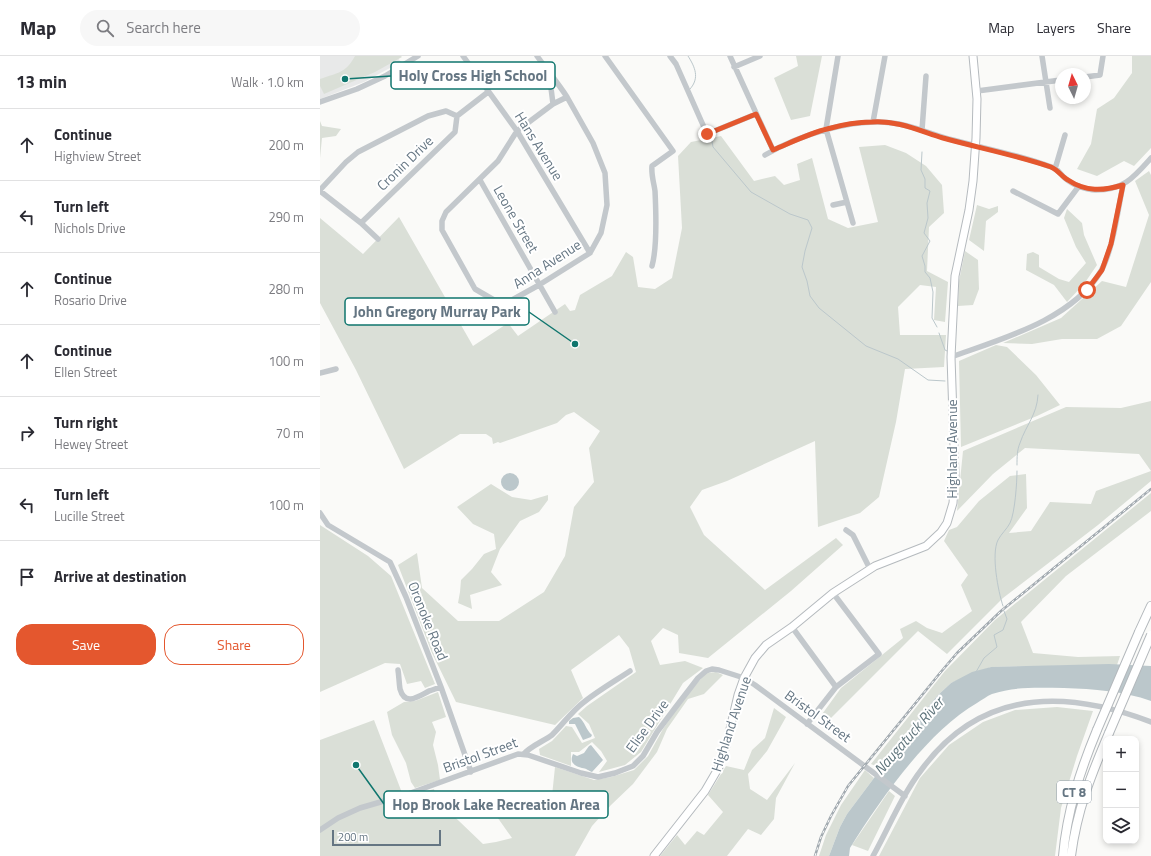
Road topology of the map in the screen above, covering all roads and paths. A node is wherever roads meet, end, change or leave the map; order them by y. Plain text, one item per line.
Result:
1 (418, 56) edge
2 (463, 56) edge
3 (537, 56) edge
4 (605, 56) edge
5 (670, 56) edge
6 (730, 56) edge
7 (760, 56) edge
8 (838, 56) edge
9 (885, 56) edge
10 (974, 56) edge
11 (1042, 56) edge
12 (1103, 56) edge
13 (734, 67) junction
14 (549, 72) junction
15 (926, 76) dead end
16 (1091, 76) edge
17 (1055, 81) edge
18 (1046, 82) junction
19 (977, 91) junction
20 (488, 92) junction
21 (567, 97) junction
22 (320, 102) edge
23 (553, 104) junction
24 (1050, 108) dead end
25 (756, 114) junction
26 (457, 116) junction
27 (873, 122) junction
28 (826, 129) junction
29 (922, 130) junction
30 (517, 131) junction
31 (1065, 135) dead end
32 (976, 146) junction
33 (773, 150) junction
34 (765, 155) dead end
35 (1151, 158) edge
36 (1056, 169) junction
37 (480, 180) junction
38 (1123, 185) junction
39 (1079, 186) junction
40 (320, 190) edge
41 (1013, 191) dead end
42 (847, 202) junction
43 (833, 205) dead end
44 (361, 223) junction
45 (853, 223) dead end
46 (378, 239) dead end
47 (590, 253) junction
48 (652, 266) dead end
49 (540, 285) junction
50 (555, 312) dead end
51 (951, 357) junction
52 (336, 369) dead end
53 (320, 373) edge
54 (320, 513) edge
55 (846, 530) dead end
56 (870, 569) junction
57 (833, 593) junction
58 (1151, 606) edge
59 (792, 627) junction
60 (1151, 634) edge
61 (710, 669) joint
62 (398, 670) dead end
63 (630, 671) dead end
64 (744, 678) junction
65 (441, 687) junction
66 (836, 688) junction
67 (1151, 722) edge
68 (807, 724) junction
69 (524, 754) junction
70 (471, 772) junction
71 (905, 796) junction
72 (1081, 804) junction
73 (320, 830) edge
74 (654, 856) edge
75 (873, 856) edge
76 (1063, 856) edge
77 (1072, 856) edge
78 (1075, 856) edge

1 - 22 street
2 - 20 street, Hans Avenue
3 - 14 street, Anna Avenue
4 - 48 street
5 - 25 street
6 - 13 street
7 - 13 street
8 - 28 street
9 - 27 street
10 - 19 main road, Highland Avenue
11 - 18 street
12 - 16 street
13 - 25 street
14 - 21 street, Anna Avenue
14 - 23 street, Anna Avenue
15 - 29 street
17 - 18 street
18 - 19 street
18 - 24 street
19 - 32 main road, Highland Avenue
20 - 26 street
20 - 30 street, Hans Avenue
21 - 23 street, Anna Avenue
21 - 47 street, Anna Avenue
23 - 30 street, Anna Avenue
25 - 33 street
26 - 40 street
26 - 44 street, Cronin Drive
27 - 28 street
27 - 29 street
28 - 33 street
28 - 42 street
29 - 32 street
30 - 37 street, Anna Avenue
30 - 47 street, Hans Avenue
31 - 36 street
32 - 36 street
32 - 51 main road, Highland Avenue
33 - 34 street
35 - 38 street
36 - 39 street
37 - 49 street, Leone Street
37 - 49 street, Anna Avenue
38 - 39 street
38 - 51 street
39 - 41 street
40 - 44 street
42 - 43 street
42 - 45 street
44 - 46 street
47 - 49 street, Anna Avenue
49 - 50 street, Leone Street
51 - 56 main road, Highland Avenue
52 - 53 street
54 - 65 street, Oronoke Road
55 - 56 street
56 - 57 main road, Highland Avenue
57 - 59 main road, Highland Avenue
57 - 66 street
58 - 76 highway, CT 8, bridge
59 - 64 main road, Highland Avenue
59 - 66 street
60 - 72 highway, CT 8, bridge
61 - 64 street, Bristol Street
61 - 69 street, Elise Drive
62 - 65 street
63 - 69 street, Bristol Street
64 - 68 street, Bristol Street
64 - 74 main road, Highland Avenue
65 - 70 street, Oronoke Road
66 - 68 street
67 - 71 street
68 - 71 street, Bristol Street
69 - 70 street, Bristol Street
70 - 73 street, Bristol Street
71 - 75 street
72 - 77 highway, CT 8
72 - 78 highway

